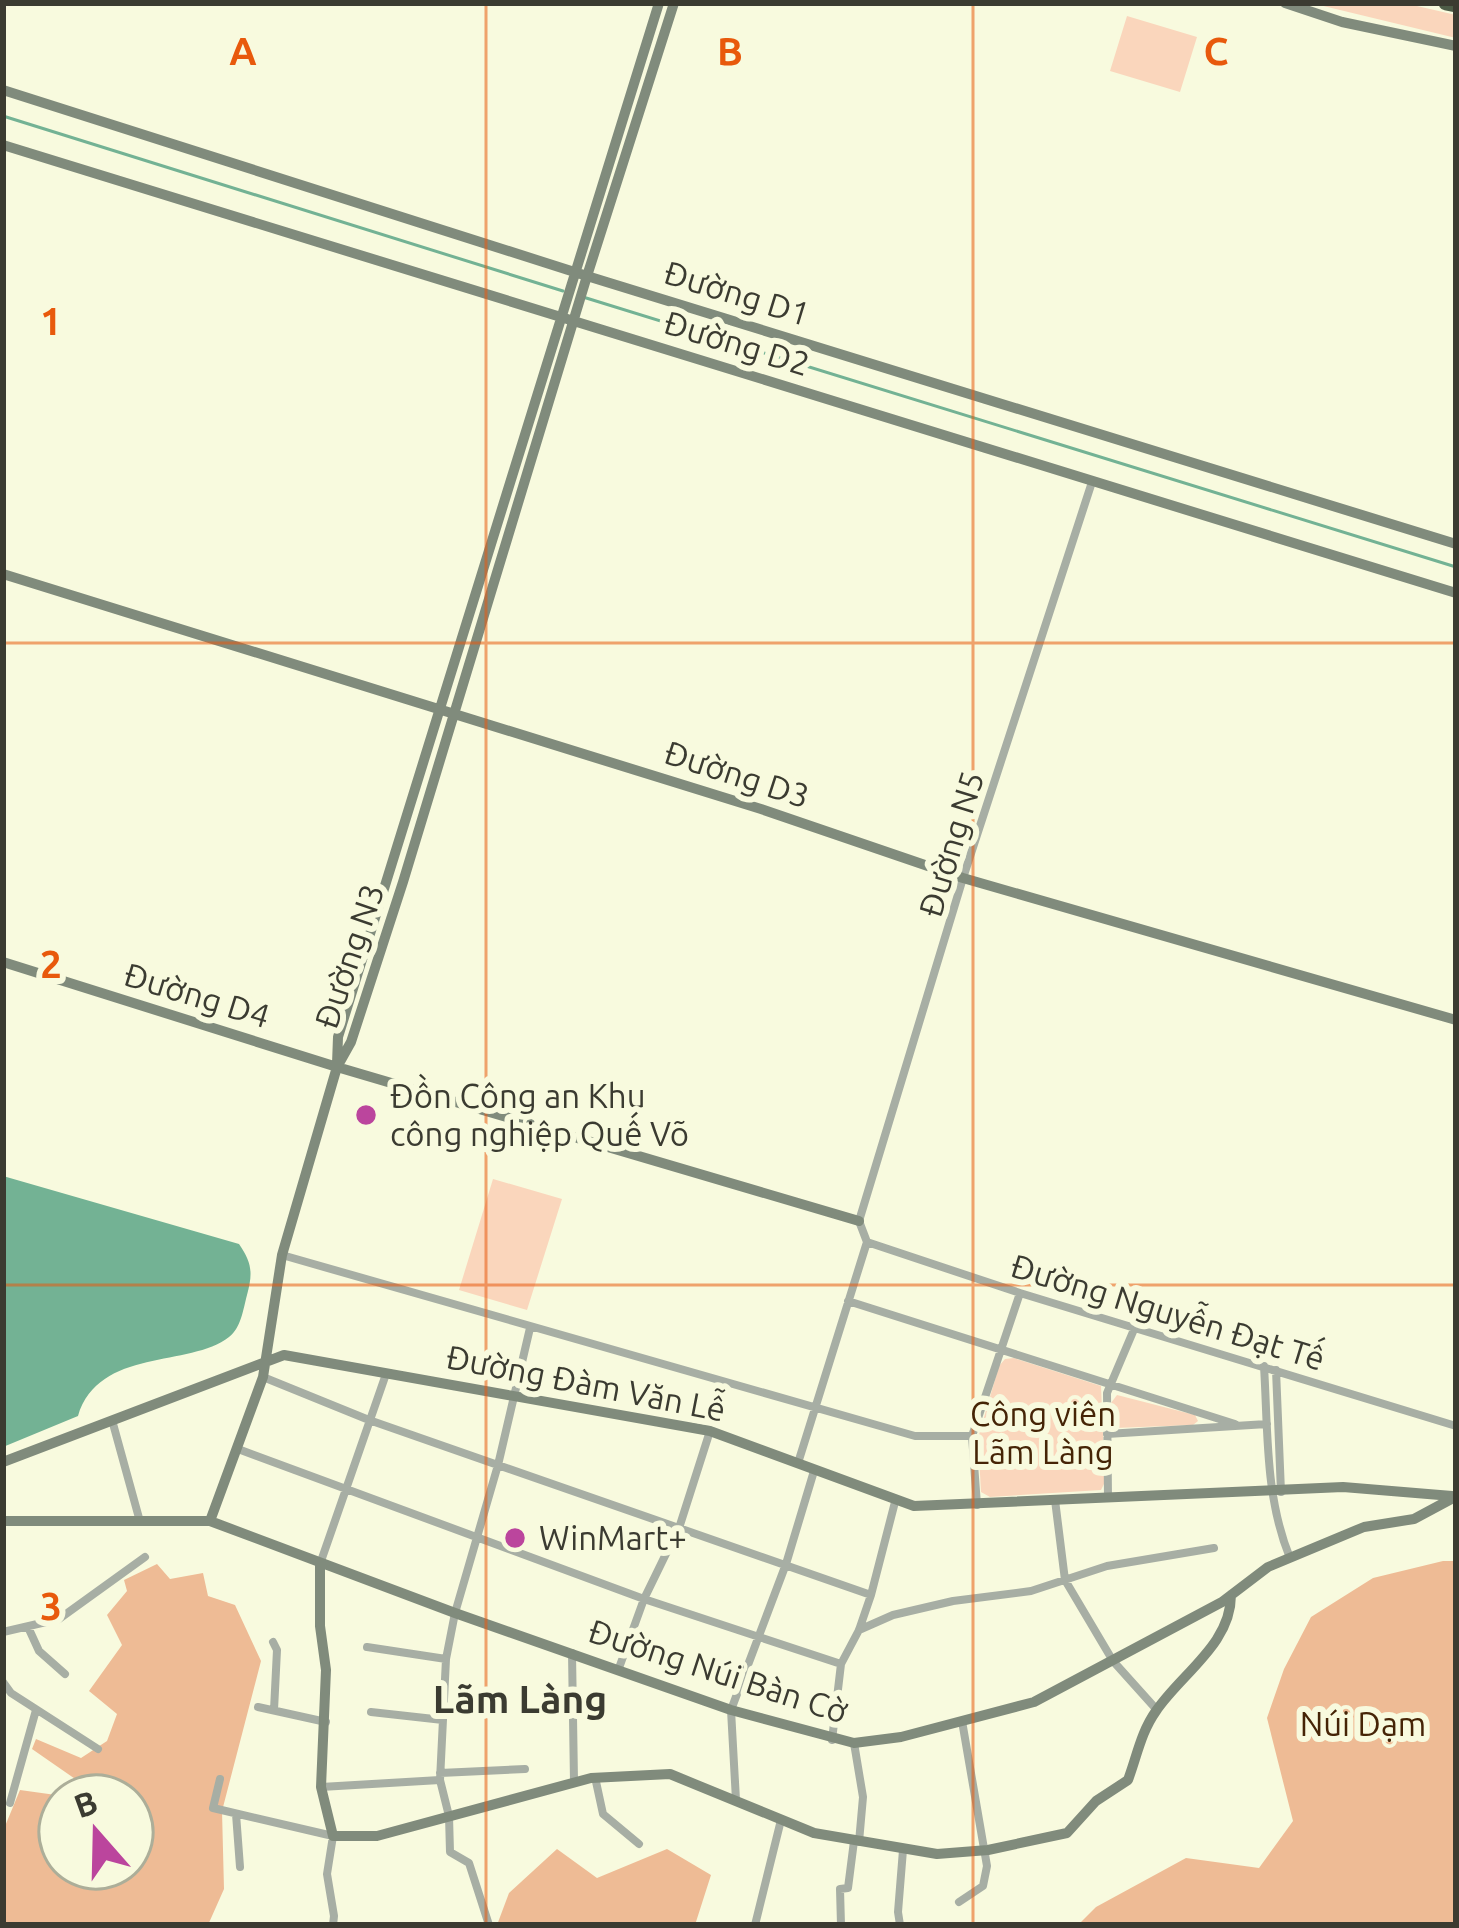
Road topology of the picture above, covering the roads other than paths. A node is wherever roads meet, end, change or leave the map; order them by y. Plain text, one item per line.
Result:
1 (659, 3) edge
2 (674, 3) edge
3 (1285, 3) edge
4 (1445, 3) edge
5 (1456, 5) edge
6 (1456, 46) edge
7 (642, 58) junction
8 (656, 62) junction
9 (3, 90) edge
10 (3, 145) edge
11 (580, 278) junction
12 (569, 315) junction
13 (1092, 482) junction
14 (499, 514) junction
15 (513, 519) junction
16 (1456, 544) edge
17 (3, 574) edge
18 (1456, 592) edge
19 (440, 711) junction
20 (454, 716) junction
21 (964, 878) junction
22 (3, 962) edge
23 (1456, 1020) edge
24 (337, 1067) junction
25 (859, 1221) junction
26 (867, 1242) junction
27 (282, 1255) junction
28 (1020, 1293) junction
29 (848, 1300) junction
30 (1135, 1327) junction
31 (530, 1328) junction
32 (1002, 1349) junction
33 (267, 1359) junction
34 (1264, 1366) junction
35 (1276, 1370) junction
36 (386, 1373) junction
37 (263, 1377) junction
38 (1112, 1386) junction
39 (515, 1396) junction
40 (815, 1408) junction
41 (112, 1420) junction
42 (369, 1420) junction
43 (1235, 1424) junction
44 (1268, 1424) junction
45 (1456, 1426) edge
46 (710, 1431) junction
47 (1107, 1434) junction
48 (972, 1436) junction
49 (238, 1449) junction
50 (3, 1462) edge
51 (797, 1464) junction
52 (498, 1465) junction
53 (814, 1471) junction
54 (344, 1490) junction
55 (1276, 1494) junction
56 (1455, 1497) edge
57 (1108, 1498) junction
58 (1055, 1500) junction
59 (895, 1502) junction
60 (977, 1505) junction
61 (139, 1518) junction
62 (3, 1521) edge
63 (209, 1521) junction
64 (680, 1526) junction
65 (478, 1539) junction
66 (1214, 1548) dead end
67 (145, 1557) dead end
68 (1290, 1558) junction
69 (320, 1564) junction
70 (786, 1564) junction
71 (1065, 1580) junction
72 (871, 1595) junction
73 (1231, 1595) junction
74 (644, 1599) junction
75 (454, 1613) junction
76 (28, 1627) junction
77 (859, 1630) junction
78 (3, 1633) edge
79 (759, 1636) junction
80 (274, 1642) dead end
81 (367, 1646) dead end
82 (572, 1651) junction
83 (446, 1659) junction
84 (1113, 1661) junction
85 (841, 1664) junction
86 (619, 1668) junction
87 (65, 1674) dead end
88 (3, 1682) edge
89 (258, 1707) dead end
90 (36, 1710) junction
91 (274, 1710) junction
92 (730, 1710) junction
93 (1156, 1710) junction
94 (371, 1712) dead end
95 (443, 1720) junction
96 (962, 1721) junction
97 (326, 1722) junction
98 (832, 1740) junction
99 (854, 1743) junction
100 (98, 1749) dead end
101 (525, 1769) dead end
102 (440, 1777) junction
103 (595, 1777) junction
104 (220, 1779) dead end
105 (574, 1781) junction
106 (321, 1786) junction
107 (736, 1800) junction
108 (10, 1803) dead end
109 (236, 1814) junction
110 (449, 1816) junction
111 (782, 1819) junction
112 (333, 1836) junction
113 (856, 1842) junction
114 (639, 1844) dead end
115 (902, 1850) junction
116 (985, 1850) junction
117 (240, 1867) dead end
118 (959, 1902) dead end
119 (332, 1925) edge
120 (489, 1925) edge
121 (755, 1925) edge
122 (841, 1925) edge
123 (901, 1925) edge

1 - 7 street, Đường N3
2 - 8 street, Đường N3
3 - 6 street
4 - 5 highway
7 - 8 street
7 - 11 street, Đường N3
8 - 11 street, Đường N3
9 - 11 street, Đường D1
10 - 12 street, Đường D2
11 - 12 street, Đường N3
11 - 16 street, Đường D1
12 - 13 street, Đường D2
12 - 14 street, Đường N3
12 - 15 street, Đường N3
13 - 18 street, Đường D2
13 - 21 street, Đường N5
14 - 15 street
14 - 19 street, Đường N3
15 - 20 street, Đường N3
17 - 19 street, Đường D3
19 - 20 street, Đường D3
19 - 24 street, Đường N3
20 - 21 street, Đường D3
20 - 24 street, Đường N3
21 - 23 street, Đường D3
21 - 25 street, Đường N5
22 - 24 street, Đường D4
24 - 25 street, Đường D4
24 - 27 street
25 - 26 street
26 - 28 street, Đường Nguyễn Đạt Tế
26 - 29 street
27 - 31 street
27 - 33 street
28 - 30 street, Đường Nguyễn Đạt Tế
28 - 32 street
29 - 32 street
29 - 40 street
30 - 34 street, Đường Nguyễn Đạt Tế
30 - 38 street
31 - 39 street
31 - 40 street
32 - 38 street
32 - 48 street
33 - 36 street, Đường Đàm Văn Lễ
33 - 37 street
33 - 41 street, Đường Đàm Văn Lễ
34 - 35 street, Đường Nguyễn Đạt Tế
34 - 44 street
35 - 45 street, Đường Nguyễn Đạt Tế
35 - 55 street
36 - 39 street, Đường Đàm Văn Lễ
36 - 42 street
37 - 42 street
37 - 49 street
38 - 43 street
38 - 47 street
39 - 46 street, Đường Đàm Văn Lễ
39 - 52 street
40 - 48 street
40 - 51 street
41 - 50 street, Đường Đàm Văn Lễ
41 - 61 street
42 - 52 street
42 - 54 street
43 - 44 street
43 - 47 street
44 - 55 street
46 - 51 street, Đường Đàm Văn Lễ
46 - 64 street
47 - 57 street
48 - 60 street
49 - 54 street
49 - 63 street
51 - 53 street, Đường Đàm Văn Lễ
52 - 64 street
52 - 65 street
53 - 59 street, Đường Đàm Văn Lễ
53 - 70 street
54 - 65 street
54 - 69 street
55 - 56 street, Đường Đàm Văn Lễ
55 - 57 street, Đường Đàm Văn Lễ
55 - 68 street
56 - 68 street, Đường Núi Bàn Cờ
57 - 58 street, Đường Đàm Văn Lễ
58 - 60 street, Đường Đàm Văn Lễ
58 - 71 street
59 - 60 street, Đường Đàm Văn Lễ
59 - 72 street
61 - 62 street, Đường Núi Bàn Cờ
61 - 63 street, Đường Núi Bàn Cờ
63 - 69 street, Đường Núi Bàn Cờ
64 - 70 street
64 - 74 street
65 - 74 street
65 - 75 street
66 - 71 street
67 - 76 street
68 - 73 street, Đường Núi Bàn Cờ
69 - 75 street, Đường Núi Bàn Cờ
69 - 97 street
70 - 72 street
70 - 79 street
71 - 77 street
71 - 84 street
72 - 77 street
73 - 84 street, Đường Núi Bàn Cờ
73 - 93 street
74 - 79 street
74 - 86 street
75 - 82 street, Đường Núi Bàn Cờ
75 - 83 street
76 - 78 street
76 - 87 street
77 - 85 street
79 - 85 street
79 - 92 street
80 - 91 street
81 - 83 street
82 - 86 street, Đường Núi Bàn Cờ
82 - 105 street
83 - 95 street
84 - 93 street
84 - 96 street, Đường Núi Bàn Cờ
85 - 98 street
86 - 92 street, Đường Núi Bàn Cờ
88 - 90 street
89 - 91 street
90 - 100 street
90 - 108 street
91 - 97 street
92 - 98 street, Đường Núi Bàn Cờ
92 - 107 street
93 - 116 street
94 - 95 street
95 - 102 street
96 - 99 street, Đường Núi Bàn Cờ
96 - 116 street
97 - 106 street
98 - 99 street, Đường Núi Bàn Cờ
99 - 113 street
101 - 102 street
102 - 106 street
102 - 110 street
103 - 105 street
103 - 107 street
103 - 114 street
104 - 109 street
105 - 110 street
106 - 112 street
107 - 111 street
109 - 112 street
109 - 117 street
110 - 112 street
110 - 120 street
111 - 113 street
111 - 121 street
112 - 119 street
113 - 115 street
113 - 122 street
115 - 116 street
115 - 123 street
116 - 118 street

